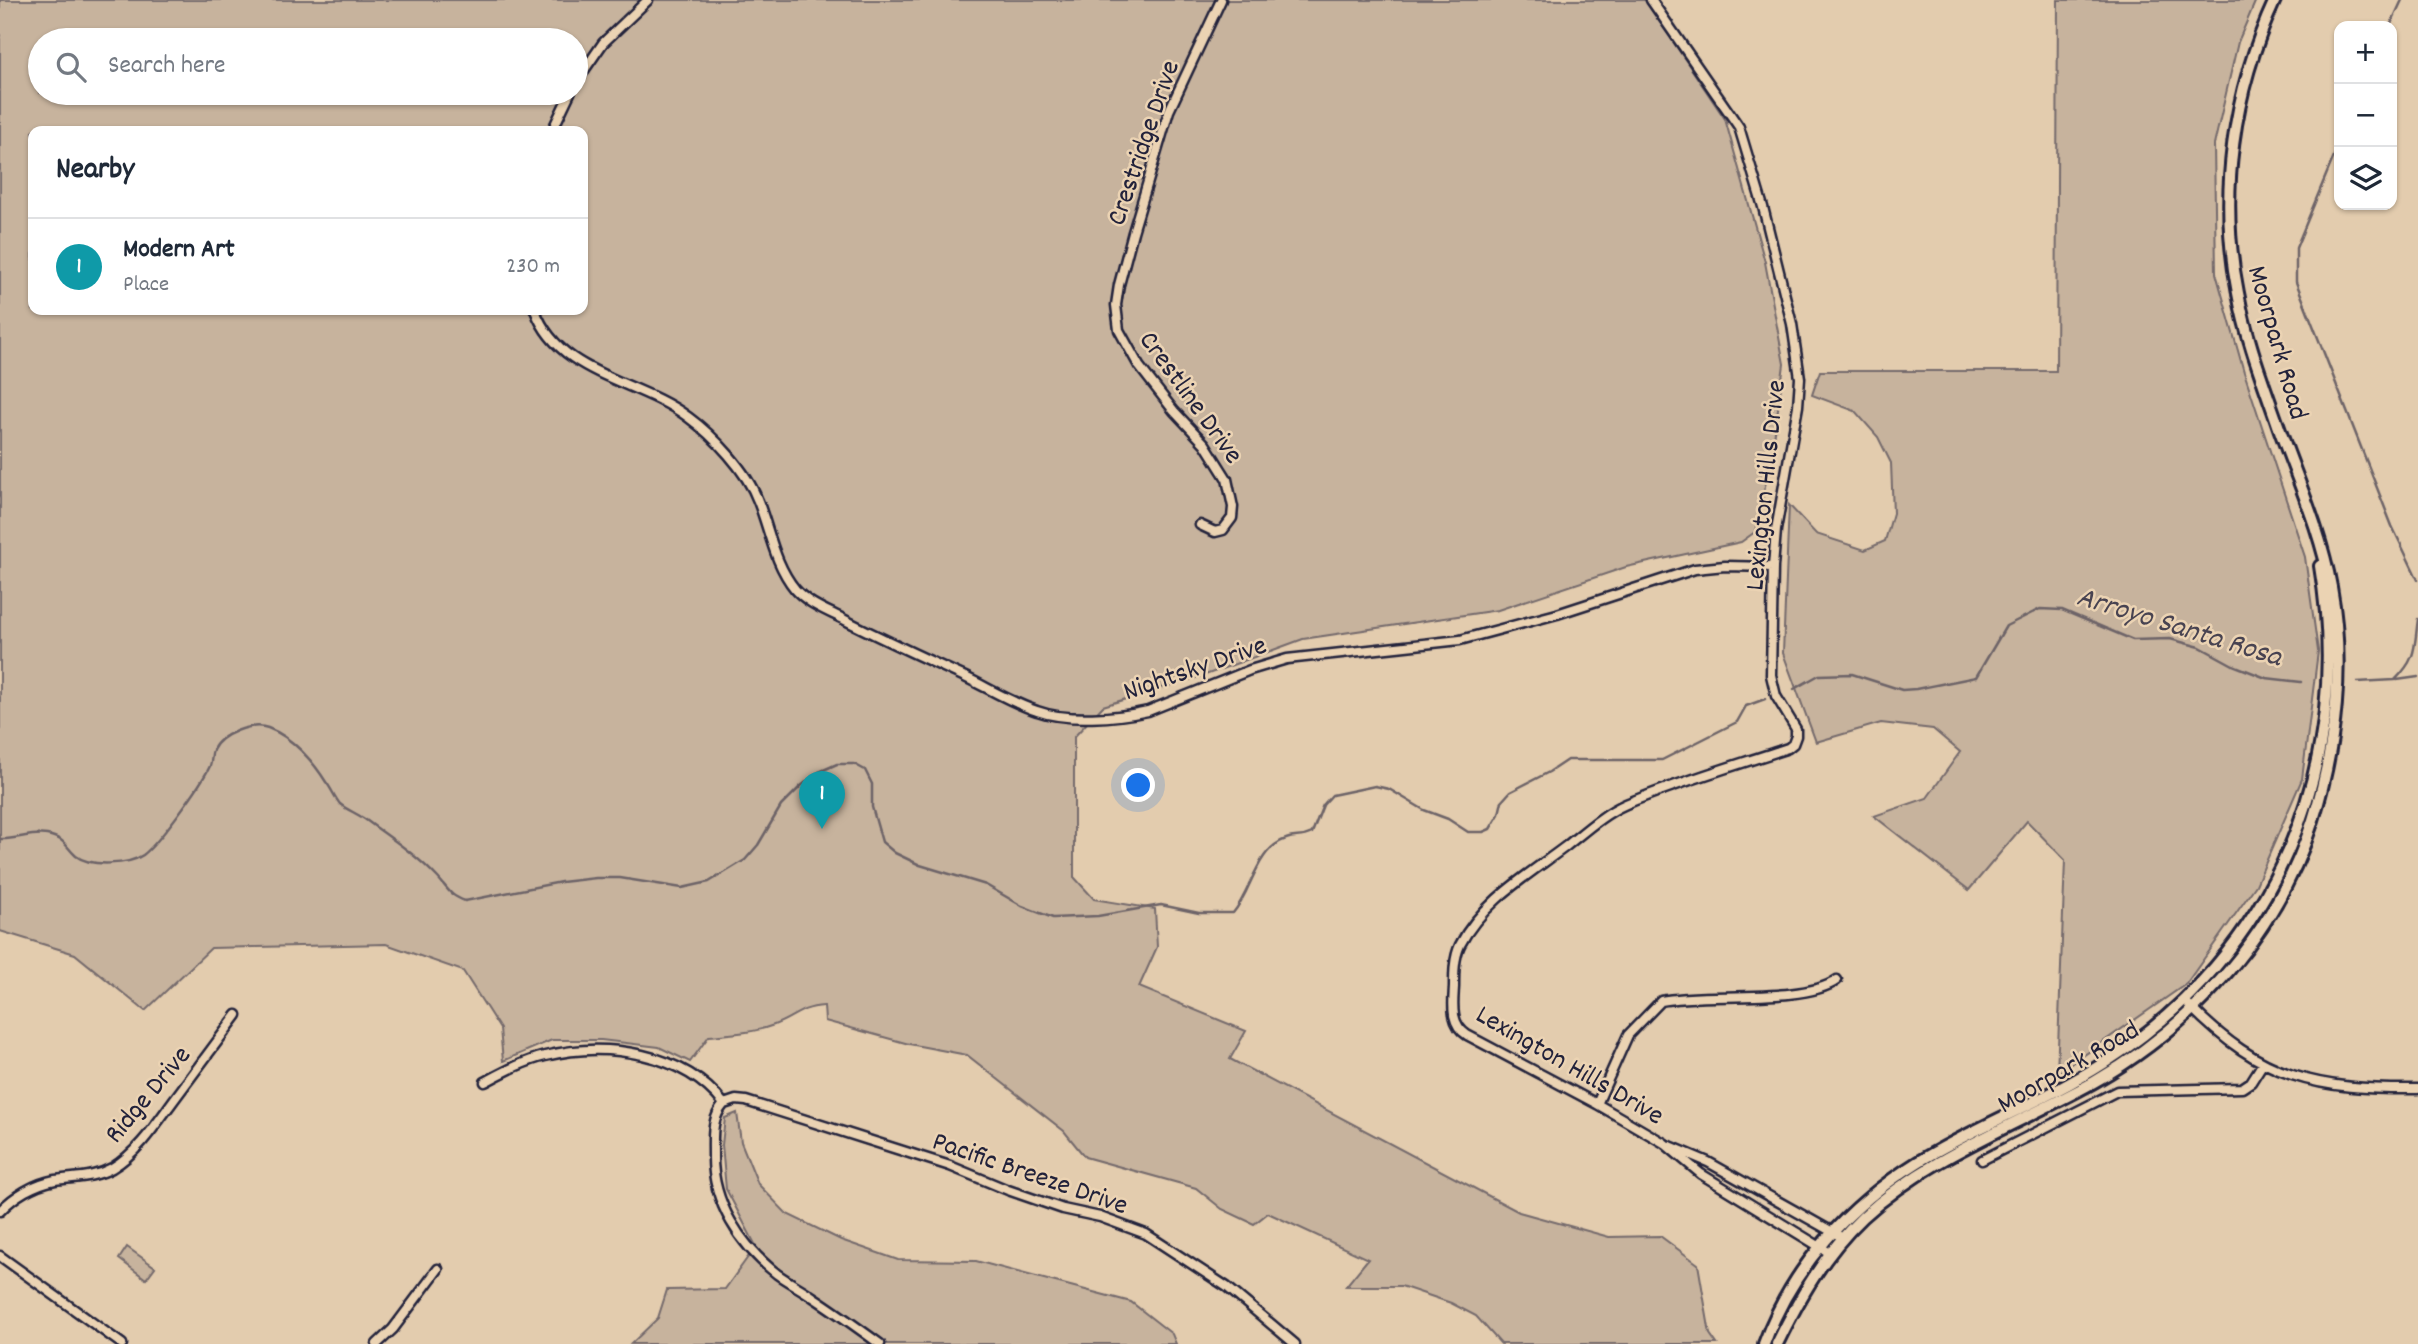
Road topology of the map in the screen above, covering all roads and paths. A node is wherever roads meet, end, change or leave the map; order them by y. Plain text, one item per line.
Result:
1 (648, 0) edge
2 (1221, 0) edge
3 (1651, 0) edge
4 (2275, 0) edge
5 (588, 65) edge
6 (564, 105) edge
7 (554, 126) edge
8 (1125, 261) joint
9 (538, 315) edge
10 (2301, 490) junction
11 (1200, 525) dead end
12 (1773, 567) junction
13 (1837, 980) dead end
14 (2184, 1000) junction
15 (2193, 1010) junction
16 (237, 1015) dead end
17 (2263, 1063) junction
18 (485, 1082) dead end
19 (2418, 1089) edge
20 (724, 1104) junction
21 (1597, 1104) junction
22 (1667, 1145) junction
23 (1982, 1160) dead end
24 (0, 1211) edge
25 (1832, 1231) junction
26 (1842, 1239) junction
27 (1825, 1250) junction
28 (0, 1256) edge
29 (438, 1269) dead end
30 (122, 1344) edge
31 (377, 1344) edge
32 (880, 1344) edge
33 (1295, 1344) edge
34 (1764, 1344) edge
35 (1777, 1344) edge

1 - 5 street
2 - 8 street, Crestridge Drive
3 - 12 street, Lexington Hills Drive
4 - 10 main road, Moorpark Road
6 - 7 street
8 - 11 street, Crestline Drive
9 - 12 street, Nightsky Drive
10 - 14 main road, Moorpark Road
10 - 15 main road, Moorpark Road
12 - 21 street, Lexington Hills Drive
13 - 21 street
14 - 15 street
14 - 25 main road, Moorpark Road
15 - 17 street
15 - 26 main road, Moorpark Road
16 - 24 street, Ridge Drive
17 - 19 street
17 - 23 street
18 - 20 street
20 - 32 street
20 - 33 street, Pacific Breeze Drive
21 - 22 street, Lexington Hills Drive
22 - 25 street, Lexington Hills Drive
22 - 27 street, Lexington Hills Drive
25 - 26 street, Lexington Hills Drive
25 - 27 main road, Moorpark Road
26 - 27 main road, Moorpark Road
27 - 34 main road, Moorpark Road
27 - 35 main road, Moorpark Road
28 - 30 street
29 - 31 street

